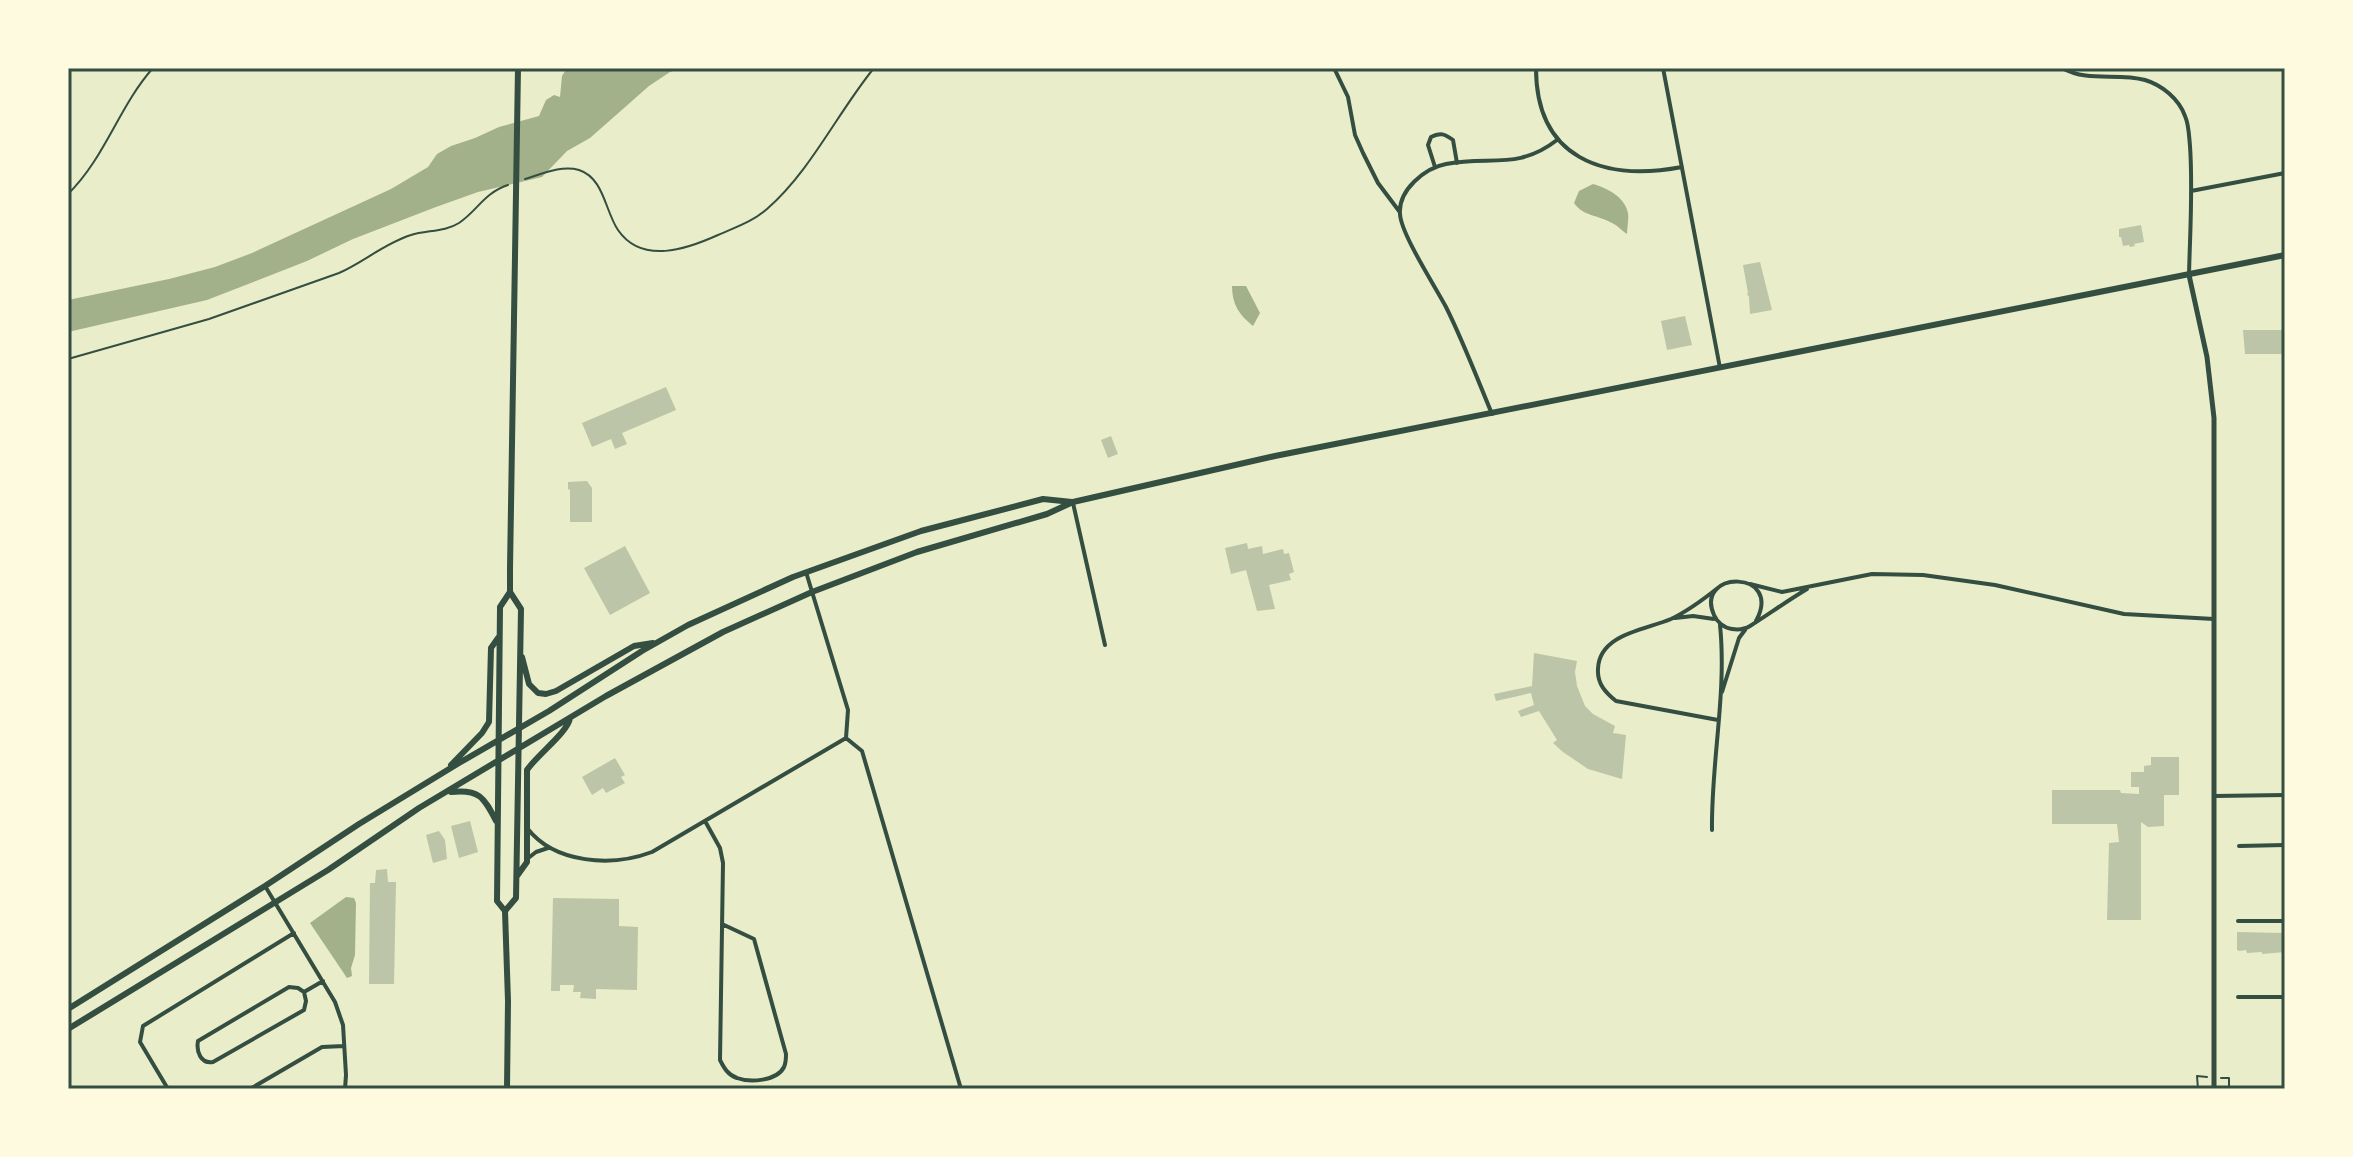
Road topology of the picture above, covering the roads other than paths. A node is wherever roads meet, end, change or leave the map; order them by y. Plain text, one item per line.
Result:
1 (153, 68) edge
2 (518, 68) edge
3 (1334, 68) edge
4 (1536, 68) edge
5 (1663, 68) edge
6 (2062, 68) edge
7 (1557, 140) junction
8 (1457, 163) junction
9 (1435, 167) junction
10 (1682, 167) junction
11 (2285, 173) edge
12 (2191, 191) junction
13 (68, 194) edge
14 (1399, 211) junction
15 (2285, 255) edge
16 (2189, 275) junction
17 (1720, 368) junction
18 (1492, 414) junction
19 (1073, 502) junction
20 (806, 572) junction
21 (1750, 584) junction
22 (1813, 586) junction
23 (1719, 587) junction
24 (510, 592) junction
25 (812, 592) junction
26 (1673, 618) junction
27 (2214, 619) junction
28 (1718, 621) junction
29 (1756, 621) junction
30 (1746, 628) junction
31 (498, 638) junction
32 (656, 643) junction
33 (520, 644) junction
34 (1105, 645) dead end
35 (1720, 702) junction
36 (570, 718) junction
37 (1718, 720) junction
38 (518, 729) junction
39 (846, 738) junction
40 (498, 740) junction
41 (517, 751) junction
42 (498, 762) junction
43 (445, 771) junction
44 (447, 792) junction
45 (2285, 795) edge
46 (2214, 796) junction
47 (705, 821) junction
48 (498, 824) junction
49 (527, 828) junction
50 (1712, 830) dead end
51 (2285, 845) edge
52 (2239, 846) dead end
53 (548, 848) junction
54 (527, 859) junction
55 (517, 876) junction
56 (265, 886) junction
57 (275, 902) junction
58 (505, 911) junction
59 (2238, 921) dead end
60 (2285, 921) edge
61 (722, 924) junction
62 (294, 933) junction
63 (323, 981) junction
64 (304, 992) junction
65 (2238, 997) dead end
66 (2285, 997) edge
67 (68, 1009) edge
68 (68, 1029) edge
69 (344, 1046) junction
70 (168, 1089) edge
71 (250, 1089) edge
72 (345, 1089) edge
73 (507, 1089) edge
74 (961, 1089) edge
75 (2214, 1089) edge

1 - 13 lane
2 - 24 main road
3 - 14 street
4 - 7 street
5 - 10 street
6 - 12 street
7 - 8 street
7 - 10 street
8 - 9 street
8 - 9 street
9 - 14 street
10 - 17 street
11 - 12 street
12 - 16 street
14 - 18 street
15 - 16 main road
16 - 17 main road
16 - 27 main road
17 - 18 main road
18 - 19 main road
19 - 20 main road
19 - 25 main road
19 - 34 street
20 - 25 street
20 - 32 main road
21 - 22 street
21 - 23 street
21 - 29 street
22 - 27 street
22 - 29 street
23 - 26 street
23 - 28 street
24 - 31 main road
24 - 33 main road
25 - 36 main road
25 - 39 street
26 - 28 street
26 - 37 street
27 - 46 main road
28 - 30 street
28 - 35 street
29 - 30 street
30 - 35 street
31 - 40 main road
31 - 43 main road
32 - 33 main road
32 - 38 main road
33 - 38 main road
35 - 37 street
36 - 41 main road
36 - 49 main road
37 - 50 street
38 - 40 main road
38 - 41 main road
39 - 47 street
39 - 74 street
40 - 42 main road
40 - 43 main road
41 - 42 main road
41 - 55 main road
42 - 44 main road
42 - 48 main road
43 - 56 main road
44 - 48 main road
44 - 57 main road
45 - 46 street
46 - 75 main road
47 - 53 street
47 - 61 street
48 - 58 main road
49 - 53 street
49 - 54 main road
51 - 52 street
53 - 54 street
54 - 55 main road
55 - 58 main road
56 - 57 street
56 - 67 main road
57 - 62 street
57 - 68 main road
58 - 73 main road
59 - 60 street
61 - 61 street
62 - 63 street
62 - 70 street
63 - 64 street
63 - 69 street
64 - 64 street
65 - 66 street
69 - 71 street
69 - 72 street

